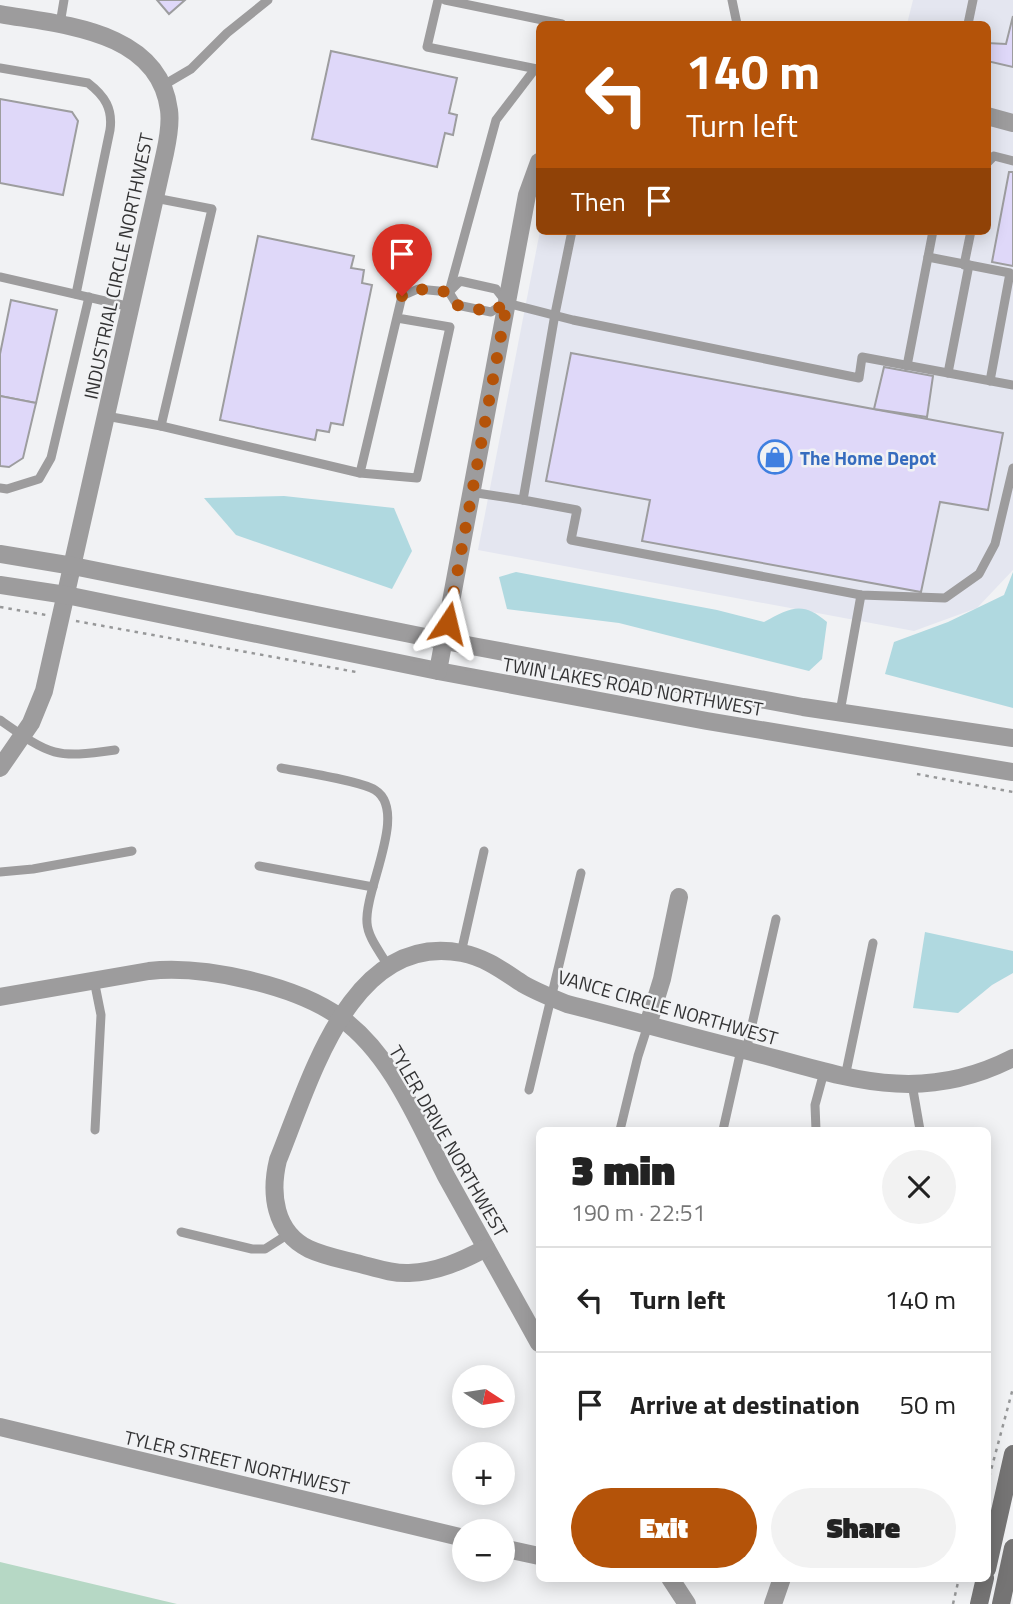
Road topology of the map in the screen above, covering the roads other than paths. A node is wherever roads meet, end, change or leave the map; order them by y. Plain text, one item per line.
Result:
1 (64, 0) edge
2 (268, 0) edge
3 (438, 0) edge
4 (445, 0) edge
5 (732, 0) edge
6 (974, 0) edge
7 (0, 13) edge
8 (547, 21) edge
9 (736, 21) edge
10 (969, 21) edge
11 (60, 24) junction
12 (0, 68) edge
13 (536, 69) edge
14 (536, 70) edge
15 (162, 86) junction
16 (991, 117) edge
17 (1013, 123) edge
18 (991, 159) edge
19 (1013, 161) edge
20 (536, 170) edge
21 (155, 198) junction
22 (571, 235) edge
23 (932, 235) edge
24 (971, 235) edge
25 (928, 257) junction
26 (967, 265) junction
27 (1012, 273) edge
28 (0, 277) edge
29 (449, 292) junction
30 (76, 295) junction
31 (89, 298) junction
32 (507, 303) junction
33 (131, 307) junction
34 (555, 314) junction
35 (397, 318) junction
36 (907, 366) junction
37 (948, 373) junction
38 (990, 381) junction
39 (1013, 385) edge
40 (106, 416) junction
41 (161, 426) junction
42 (1013, 468) edge
43 (360, 473) junction
44 (0, 488) edge
45 (470, 492) junction
46 (523, 500) junction
47 (0, 554) edge
48 (73, 566) junction
49 (0, 585) edge
50 (66, 595) junction
51 (861, 595) junction
52 (445, 641) junction
53 (439, 671) junction
54 (840, 712) junction
55 (0, 720) edge
56 (22, 736) junction
57 (1013, 738) edge
58 (115, 750) dead end
59 (0, 768) edge
60 (281, 768) dead end
61 (1013, 772) edge
62 (484, 850) dead end
63 (132, 851) dead end
64 (259, 866) dead end
65 (0, 872) edge
66 (581, 873) dead end
67 (373, 887) junction
68 (679, 897) dead end
69 (776, 919) dead end
70 (873, 943) dead end
71 (461, 953) junction
72 (388, 966) junction
73 (94, 980) junction
74 (0, 997) edge
75 (552, 998) junction
76 (341, 1017) junction
77 (648, 1025) junction
78 (743, 1050) junction
79 (1013, 1058) edge
80 (824, 1072) junction
81 (845, 1077) junction
82 (912, 1084) junction
83 (529, 1090) dead end
84 (621, 1127) edge
85 (724, 1127) edge
86 (816, 1127) edge
87 (919, 1127) edge
88 (94, 1130) dead end
89 (181, 1232) dead end
90 (290, 1233) junction
91 (486, 1248) junction
92 (536, 1338) edge
93 (0, 1427) edge
94 (1013, 1454) edge
95 (452, 1535) edge
96 (1013, 1548) edge
97 (515, 1551) edge
98 (991, 1551) edge
99 (536, 1555) edge
100 (673, 1582) edge
101 (781, 1582) edge
102 (984, 1582) edge
103 (687, 1604) edge
104 (773, 1604) edge
105 (979, 1604) edge
106 (1001, 1604) edge

1 - 11 lane
2 - 15 lane
3 - 13 lane
4 - 8 lane
5 - 9 lane
6 - 10 lane
7 - 11 street, INDUSTRIAL CIRCLE NORTHWEST
11 - 15 street, INDUSTRIAL CIRCLE NORTHWEST
12 - 30 lane
14 - 29 lane
15 - 21 street, INDUSTRIAL CIRCLE NORTHWEST
16 - 17 street
18 - 19 lane
20 - 32 street
21 - 33 street, INDUSTRIAL CIRCLE NORTHWEST
21 - 41 lane
22 - 34 lane
23 - 25 lane
24 - 26 lane
25 - 26 lane
25 - 36 lane
26 - 27 lane
26 - 37 lane
27 - 38 lane
28 - 30 lane
29 - 32 lane
29 - 32 lane
29 - 35 lane
30 - 31 lane
31 - 33 lane
31 - 44 lane
32 - 34 lane
32 - 45 street
33 - 40 street, INDUSTRIAL CIRCLE NORTHWEST
34 - 36 lane
34 - 46 lane
35 - 43 lane
35 - 43 lane
36 - 37 lane
37 - 38 lane
38 - 39 lane
40 - 41 lane
40 - 48 street, INDUSTRIAL CIRCLE NORTHWEST
41 - 43 lane
42 - 51 lane
45 - 46 lane
45 - 52 street
46 - 51 lane
47 - 48 street, TWIN LAKES ROAD NORTHWEST
48 - 50 street, INDUSTRIAL CIRCLE NORTHWEST
48 - 52 street, TWIN LAKES ROAD NORTHWEST
49 - 50 street, TWIN LAKES ROAD NORTHWEST
50 - 53 street, TWIN LAKES ROAD NORTHWEST
50 - 56 street, INDUSTRIAL CIRCLE NORTHWEST
51 - 54 lane
52 - 53 street
52 - 54 street, TWIN LAKES ROAD NORTHWEST
53 - 61 street, TWIN LAKES ROAD NORTHWEST
54 - 57 street, TWIN LAKES ROAD NORTHWEST
55 - 56 lane
56 - 58 lane
56 - 59 street, INDUSTRIAL CIRCLE NORTHWEST
60 - 67 lane
62 - 71 lane
63 - 65 lane
64 - 67 lane
66 - 75 lane
67 - 72 lane
68 - 77 street
69 - 78 lane
70 - 81 lane
71 - 72 street, VANCE CIRCLE NORTHWEST
71 - 75 street, VANCE CIRCLE NORTHWEST
72 - 76 street, VANCE CIRCLE NORTHWEST
73 - 74 street, TYLER DRIVE NORTHWEST
73 - 76 street, TYLER DRIVE NORTHWEST
73 - 88 lane
75 - 77 street, VANCE CIRCLE NORTHWEST
75 - 83 lane
76 - 90 street, VANCE CIRCLE NORTHWEST
76 - 91 street, TYLER DRIVE NORTHWEST
77 - 78 street, VANCE CIRCLE NORTHWEST
77 - 84 lane
78 - 80 street, VANCE CIRCLE NORTHWEST
78 - 85 lane
79 - 82 street, VANCE CIRCLE NORTHWEST
80 - 81 street, VANCE CIRCLE NORTHWEST
80 - 86 lane
81 - 82 street, VANCE CIRCLE NORTHWEST
82 - 87 lane
89 - 90 lane
90 - 91 street
91 - 92 street, TYLER DRIVE NORTHWEST
93 - 95 street, TYLER STREET NORTHWEST
94 - 98 main road
96 - 106 main road
97 - 99 street
100 - 103 street
101 - 104 street
102 - 105 main road

